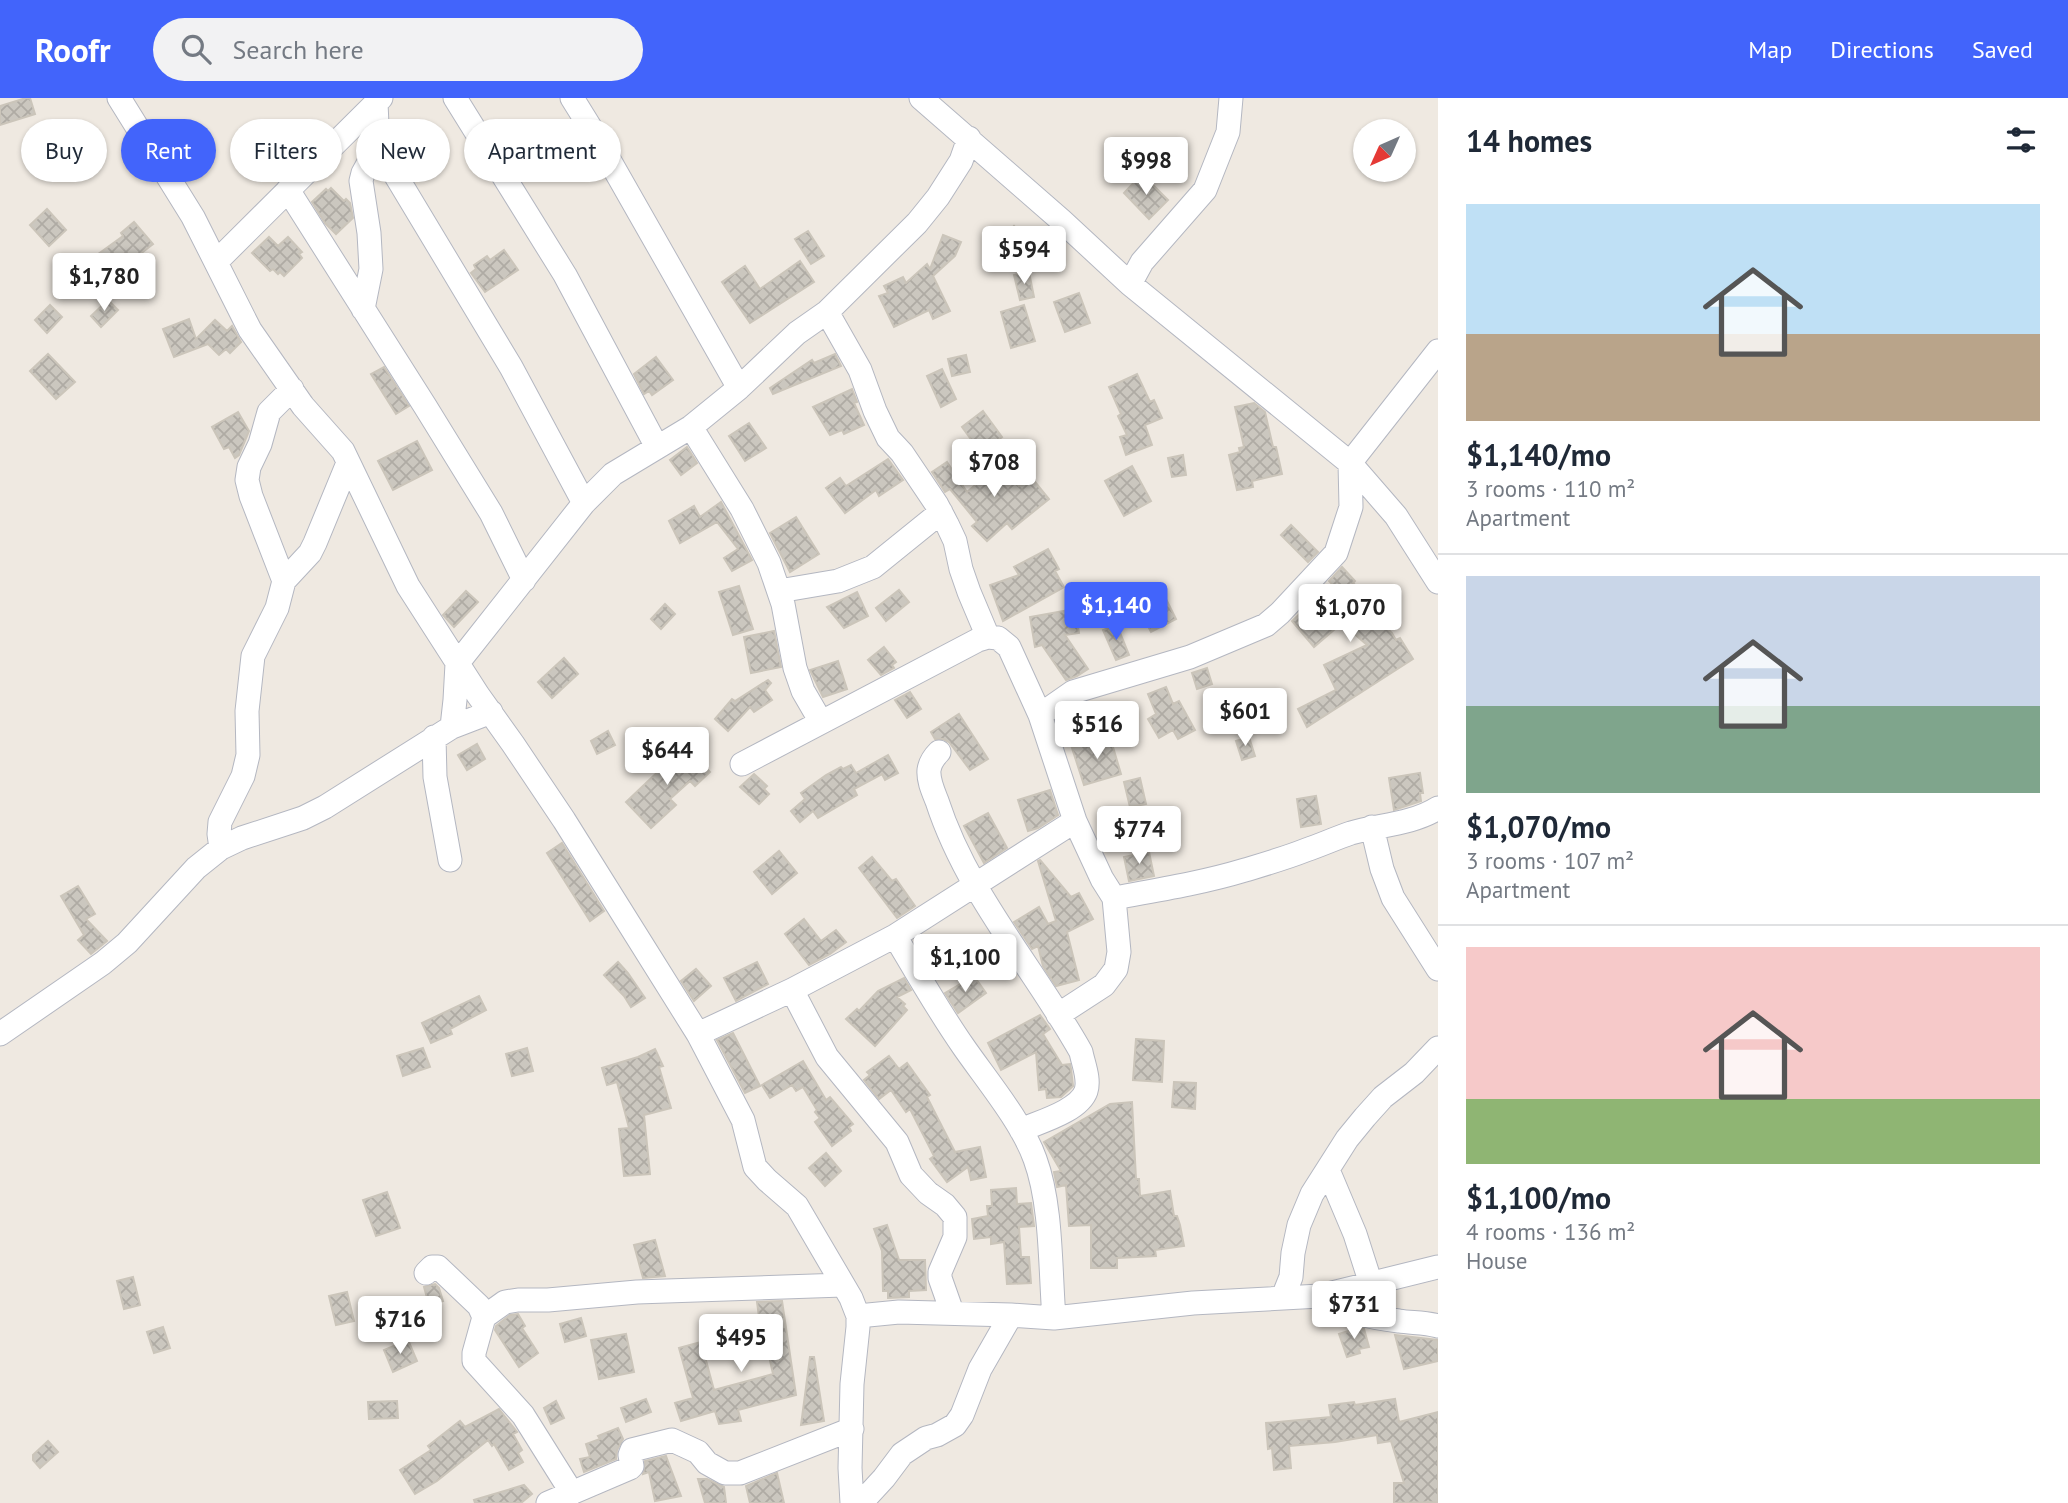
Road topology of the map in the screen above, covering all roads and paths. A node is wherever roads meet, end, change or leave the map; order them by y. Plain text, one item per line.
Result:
1 (119, 98) edge
2 (456, 98) edge
3 (572, 98) edge
4 (922, 98) edge
5 (1231, 98) edge
6 (378, 101) edge
7 (378, 119) edge
8 (968, 138) junction
9 (361, 182) edge
10 (400, 182) edge
11 (288, 190) junction
12 (216, 262) junction
13 (1130, 284) junction
14 (363, 309) junction
15 (827, 312) junction
16 (1438, 351) edge
17 (739, 388) junction
18 (292, 389) junction
19 (691, 427) junction
20 (657, 447) junction
21 (348, 463) junction
22 (1350, 463) junction
23 (584, 503) junction
24 (941, 512) junction
25 (524, 580) junction
26 (284, 582) junction
27 (1438, 582) edge
28 (779, 591) junction
29 (988, 637) junction
30 (457, 664) junction
31 (491, 712) junction
32 (1040, 715) junction
33 (821, 722) junction
34 (443, 732) junction
35 (939, 752) dead end
36 (742, 764) dead end
37 (1438, 808) edge
38 (1075, 821) junction
39 (1372, 827) junction
40 (221, 848) junction
41 (450, 860) dead end
42 (974, 884) junction
43 (1114, 898) junction
44 (895, 936) junction
45 (1438, 969) edge
46 (792, 990) junction
47 (1058, 1015) junction
48 (0, 1034) edge
49 (698, 1034) junction
50 (1438, 1048) edge
51 (1021, 1130) junction
52 (1328, 1170) junction
53 (1438, 1267) edge
54 (426, 1273) dead end
55 (1371, 1284) junction
56 (843, 1285) junction
57 (1320, 1296) junction
58 (1283, 1297) junction
59 (952, 1312) junction
60 (1011, 1315) junction
61 (858, 1316) junction
62 (484, 1317) junction
63 (1054, 1318) junction
64 (1438, 1326) edge
65 (852, 1429) junction
66 (572, 1493) junction
67 (548, 1503) edge
68 (852, 1503) edge
69 (861, 1503) edge

1 - 12 street
2 - 20 street
3 - 17 street
4 - 8 street
5 - 13 street
6 - 7 street
6 - 11 street
8 - 13 street
8 - 15 street
9 - 14 street
10 - 23 street
11 - 12 street
11 - 14 street
12 - 18 street
13 - 22 street
14 - 25 street
15 - 17 street
15 - 24 street
16 - 22 street
17 - 19 street
18 - 21 street
18 - 26 street
19 - 20 street
19 - 28 street
20 - 23 street
21 - 26 street
21 - 30 street
22 - 27 street
22 - 32 street
23 - 25 street
24 - 28 street
24 - 29 street
25 - 30 street
26 - 40 street
28 - 33 street
29 - 32 street
29 - 33 street
30 - 31 street
30 - 34 street
31 - 34 street
31 - 49 street
32 - 38 street
33 - 36 street
34 - 40 street
34 - 41 street
35 - 42 street
37 - 39 street
38 - 42 street
38 - 43 street
39 - 43 street
39 - 45 street
40 - 48 street
42 - 44 street
42 - 47 street
43 - 47 street
44 - 46 street
44 - 51 street
46 - 49 street
46 - 59 street
47 - 51 street
49 - 56 street
50 - 52 street
51 - 63 street
52 - 55 street
52 - 58 street
53 - 55 street
54 - 62 street
55 - 57 street
56 - 61 street
56 - 62 street
57 - 58 street
57 - 64 street
58 - 63 street
59 - 60 street
59 - 61 street
60 - 63 street
60 - 69 street
61 - 65 street
62 - 66 street
65 - 66 street
65 - 68 street
66 - 67 street

